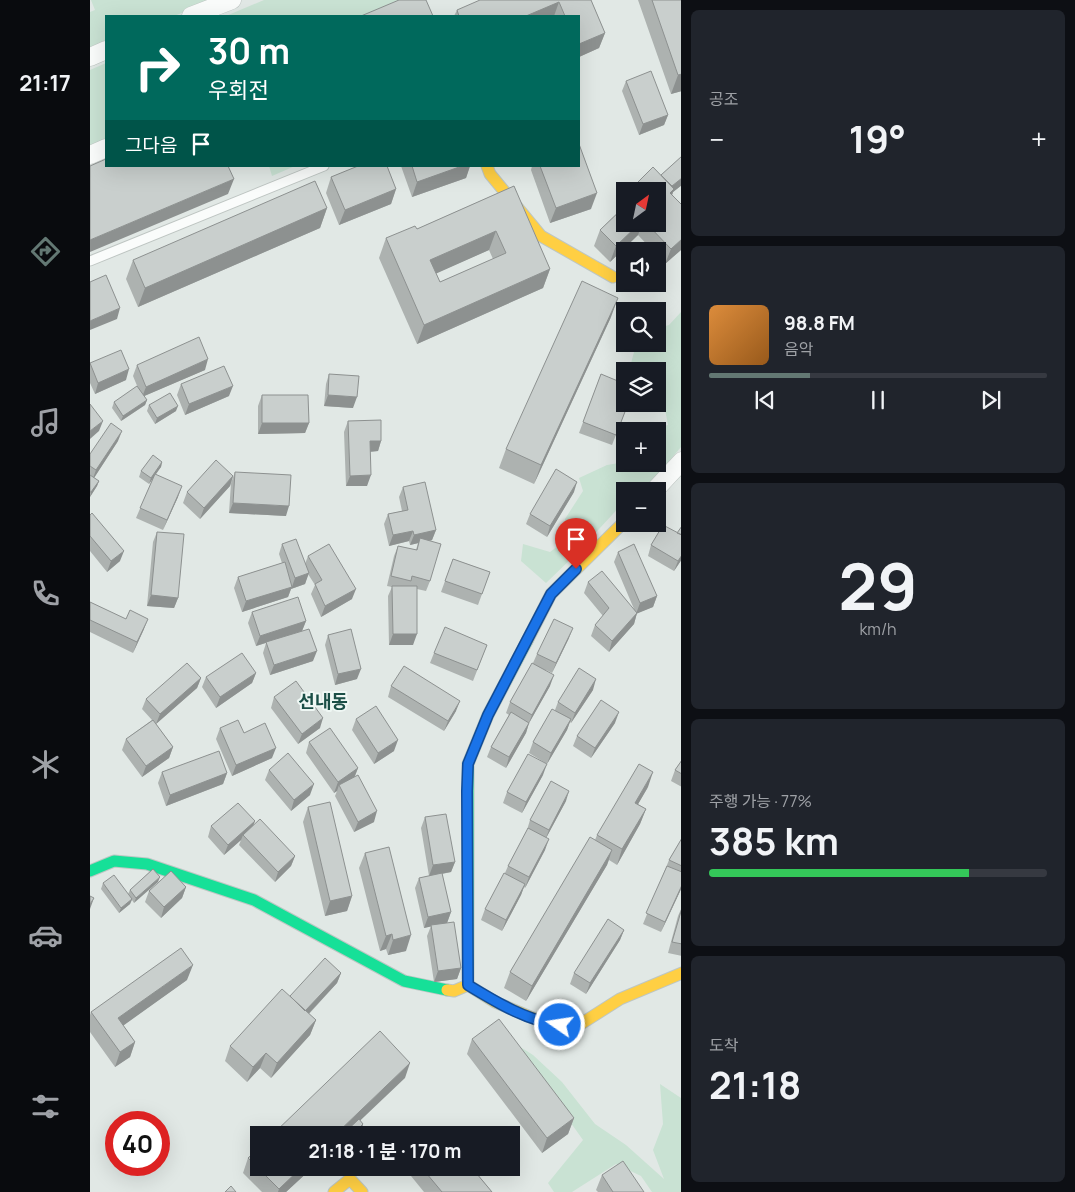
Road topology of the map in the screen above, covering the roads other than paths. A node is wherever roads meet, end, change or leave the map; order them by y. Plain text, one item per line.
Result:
1 (232, 0) edge
2 (195, 15) edge
3 (105, 50) edge
4 (90, 57) edge
5 (105, 148) edge
6 (90, 155) edge
7 (322, 167) edge
8 (487, 167) edge
9 (90, 261) edge
10 (613, 277) dead end
11 (681, 461) edge
12 (662, 482) edge
13 (616, 530) edge
14 (90, 871) edge
15 (681, 973) edge
16 (468, 985) junction
17 (334, 1192) edge
18 (362, 1192) edge

1 - 2 street
3 - 4 street
5 - 6 street
7 - 9 lane
8 - 10 street
11 - 12 street
13 - 16 street
14 - 16 street
15 - 16 street
17 - 18 street

